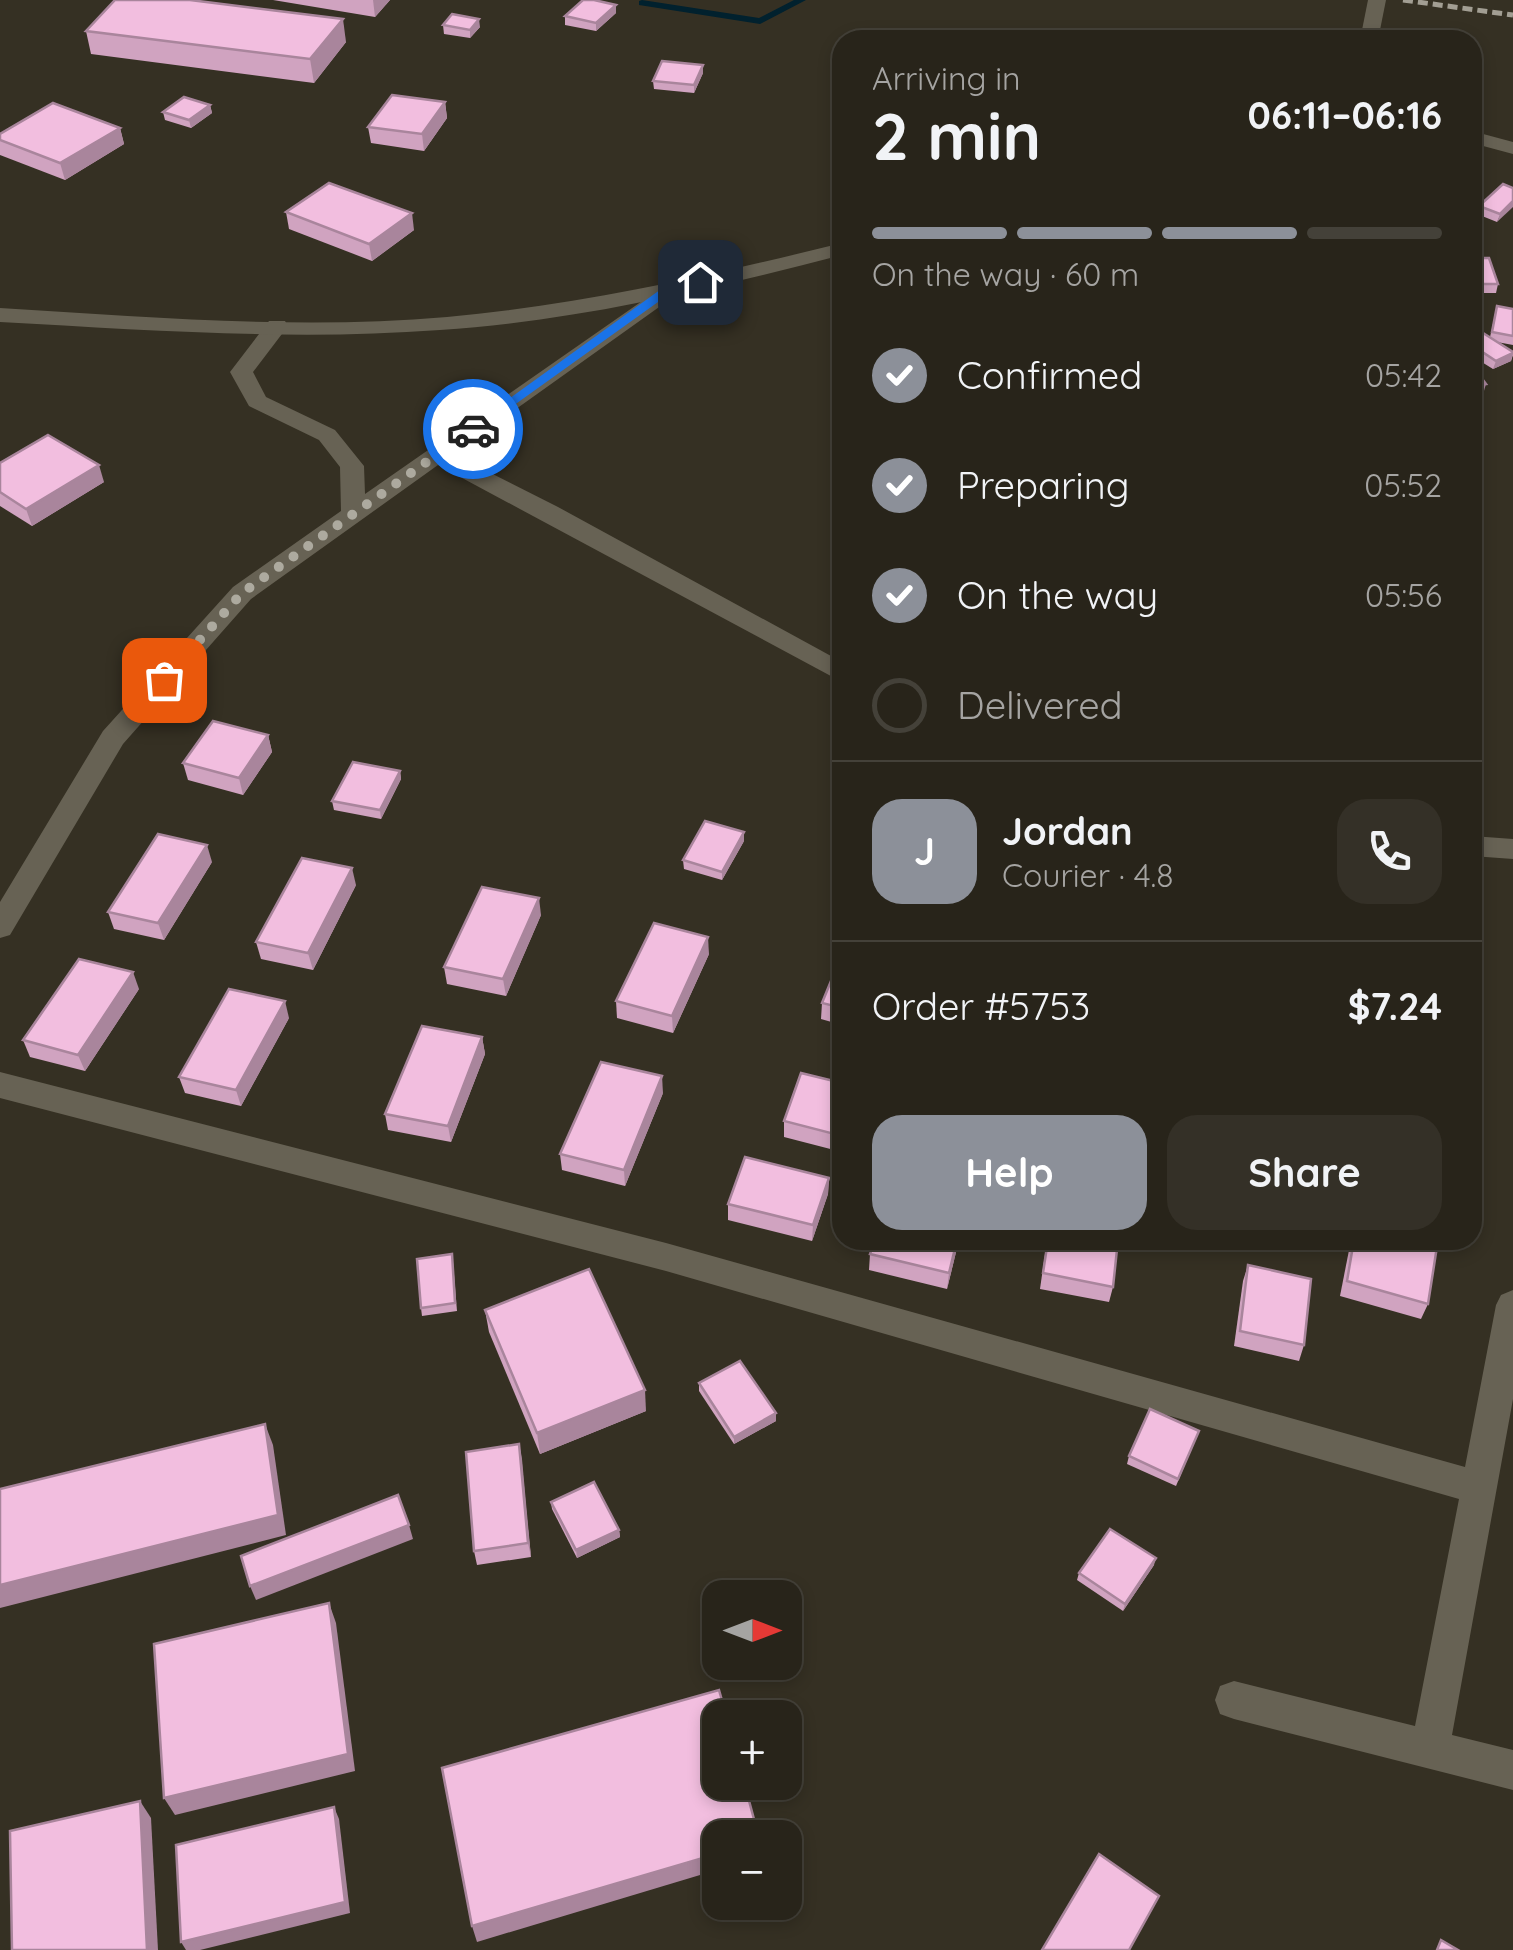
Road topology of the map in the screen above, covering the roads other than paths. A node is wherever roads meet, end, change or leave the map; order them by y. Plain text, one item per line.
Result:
1 (1377, 0) edge
2 (1371, 30) edge
3 (1482, 140) edge
4 (1513, 148) edge
5 (1482, 156) edge
6 (1513, 161) edge
7 (832, 250) edge
8 (668, 290) junction
9 (0, 315) edge
10 (277, 326) junction
11 (436, 455) junction
12 (353, 514) junction
13 (832, 668) edge
14 (1482, 847) edge
15 (1513, 849) edge
16 (0, 927) edge
17 (0, 1085) edge
18 (1513, 1305) edge
19 (1479, 1488) junction
20 (1234, 1700) dead end
21 (1430, 1750) junction
22 (1513, 1770) edge

1 - 2 street
3 - 4 street
5 - 6 street
7 - 8 street
8 - 10 street
8 - 11 street
9 - 10 street
10 - 12 street
11 - 12 street
11 - 13 street
12 - 16 street
14 - 15 street
17 - 19 street
18 - 19 street
19 - 21 street
20 - 21 street
21 - 22 street

